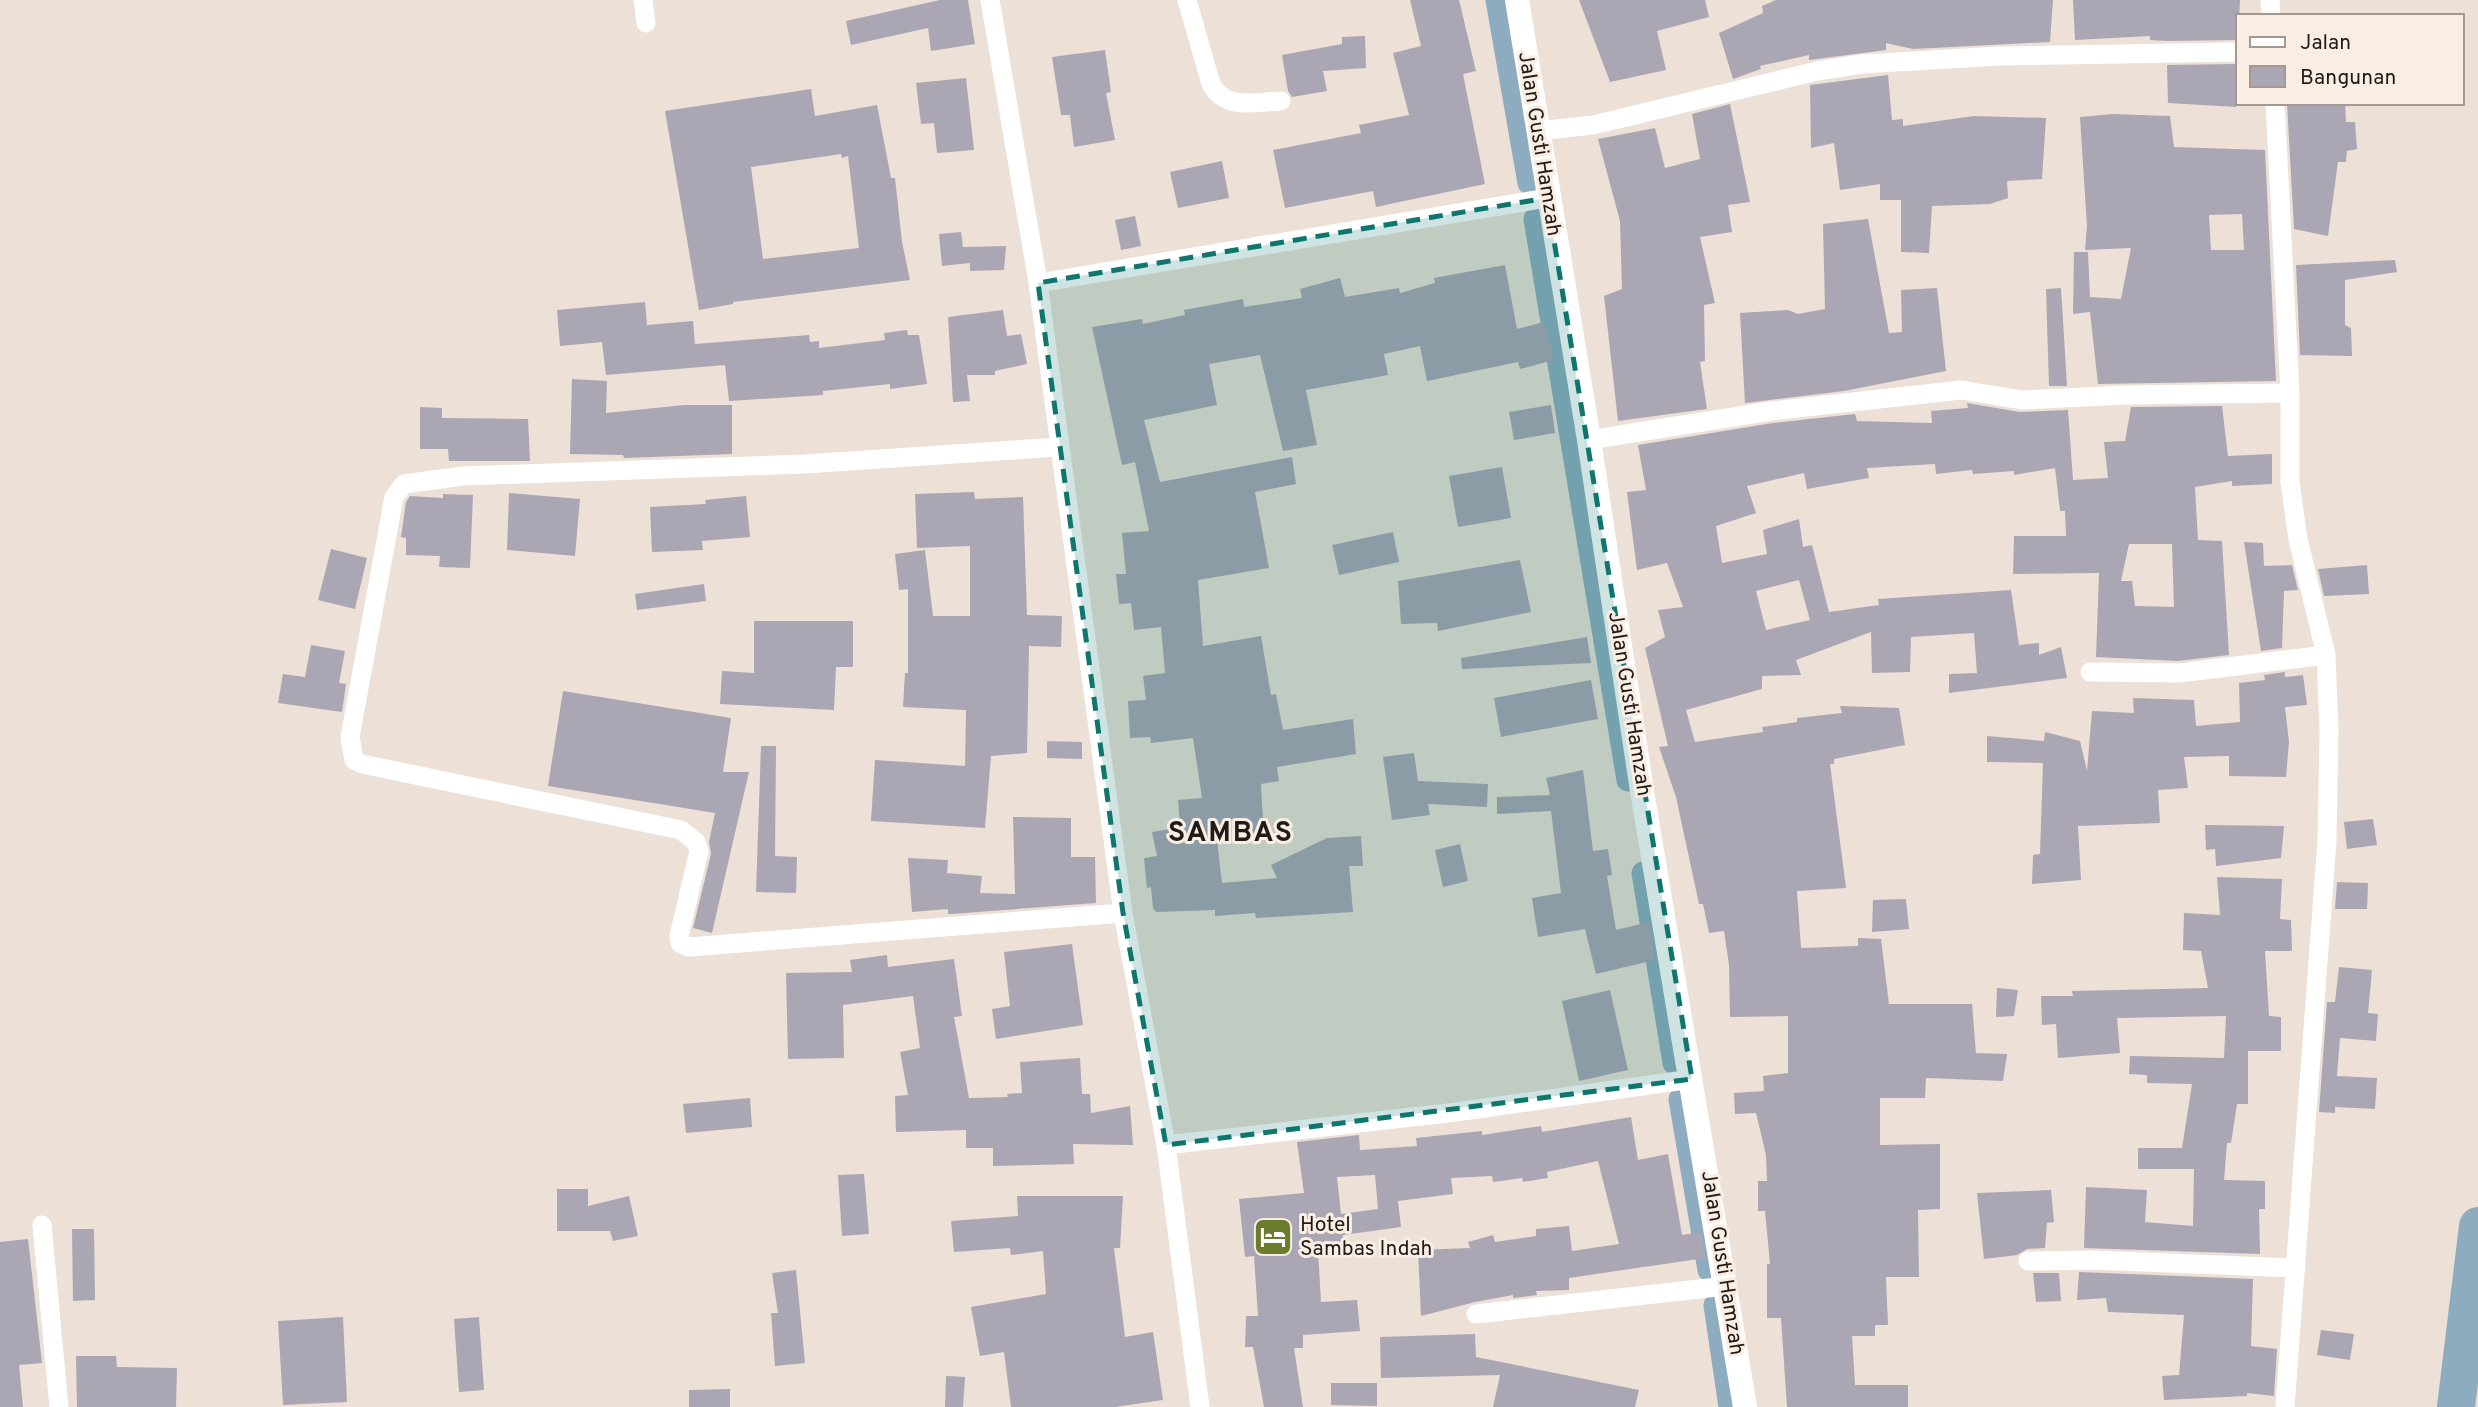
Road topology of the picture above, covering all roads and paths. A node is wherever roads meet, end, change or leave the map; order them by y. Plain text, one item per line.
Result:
1 (643, 0) edge
2 (990, 0) edge
3 (1187, 0) edge
4 (1517, 0) edge
5 (646, 23) dead end
6 (2236, 52) edge
7 (1281, 101) dead end
8 (2275, 105) edge
9 (1537, 131) junction
10 (1547, 198) junction
11 (1038, 283) junction
12 (2290, 393) junction
13 (1589, 440) junction
14 (1058, 447) junction
15 (2326, 655) junction
16 (2090, 672) dead end
17 (1123, 913) junction
18 (1692, 1079) junction
19 (1166, 1145) junction
20 (42, 1225) dead end
21 (2028, 1261) dead end
22 (2296, 1268) junction
23 (1726, 1286) junction
24 (1476, 1314) dead end
25 (58, 1407) edge
26 (1200, 1407) edge
27 (1745, 1407) edge
28 (2285, 1407) edge

1 - 5 street
2 - 11 street
3 - 7 street
4 - 9 street, Jalan Gusti Hamzah
6 - 9 street
8 - 12 street
9 - 10 street, Jalan Gusti Hamzah
10 - 11 street
10 - 13 street, Jalan Gusti Hamzah
11 - 14 street
12 - 13 street
12 - 15 street
13 - 18 street, Jalan Gusti Hamzah
14 - 17 street
14 - 17 street
15 - 16 street
15 - 22 street
17 - 19 street
18 - 19 street
18 - 23 street, Jalan Gusti Hamzah
19 - 26 street
20 - 25 street
21 - 22 street
22 - 28 street
23 - 24 street
23 - 27 street, Jalan Gusti Hamzah

